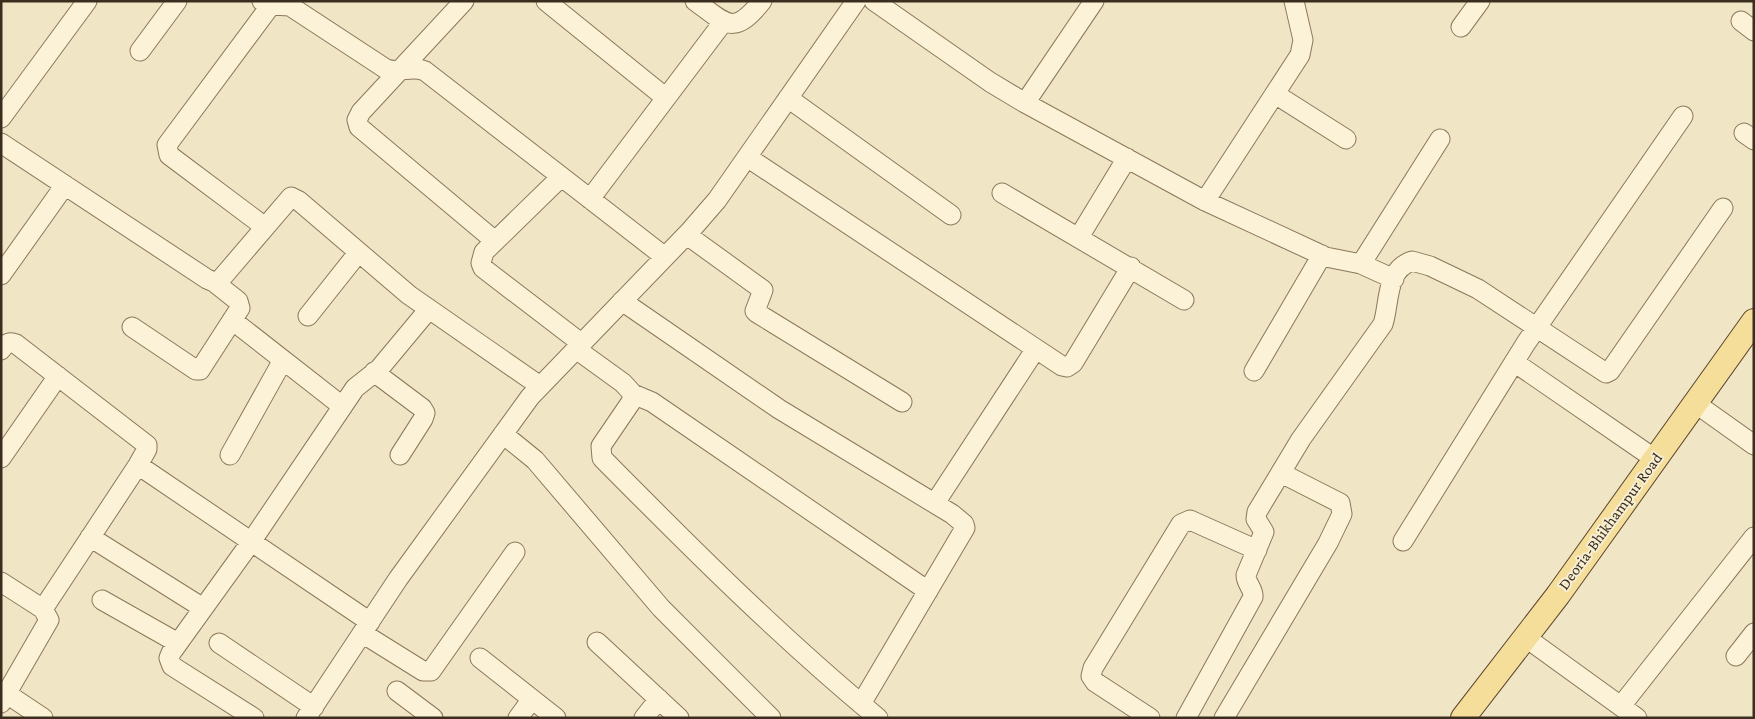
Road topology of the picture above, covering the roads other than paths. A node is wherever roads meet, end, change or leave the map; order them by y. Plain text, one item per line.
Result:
1 (87, 1) edge
2 (177, 1) edge
3 (464, 1) edge
4 (546, 1) edge
5 (695, 1) edge
6 (762, 1) edge
7 (856, 1) edge
8 (874, 1) edge
9 (1094, 1) edge
10 (1294, 1) edge
11 (1480, 1) edge
12 (267, 3) edge
13 (724, 21) junction
14 (1461, 27) dead end
15 (140, 51) dead end
16 (399, 71) junction
17 (1274, 94) junction
18 (666, 98) junction
19 (788, 98) junction
20 (1025, 103) junction
21 (1683, 116) dead end
22 (1, 118) edge
23 (1346, 139) dead end
24 (1440, 139) dead end
25 (1, 143) edge
26 (747, 157) junction
27 (1127, 158) junction
28 (562, 177) junction
29 (65, 185) junction
30 (1002, 193) dead end
31 (590, 199) junction
32 (1205, 201) junction
33 (1723, 208) dead end
34 (951, 215) dead end
35 (266, 227) junction
36 (687, 235) junction
37 (1078, 237) junction
38 (496, 241) junction
39 (358, 252) junction
40 (1322, 255) junction
41 (665, 257) junction
42 (1361, 264) junction
43 (1131, 267) junction
44 (1, 275) edge
45 (1394, 279) junction
46 (214, 282) junction
47 (1184, 300) dead end
48 (622, 301) junction
49 (429, 309) junction
50 (308, 316) dead end
51 (232, 320) junction
52 (1754, 321) edge
53 (132, 327) dead end
54 (1536, 328) junction
55 (579, 346) junction
56 (1, 350) edge
57 (1035, 350) junction
58 (283, 360) junction
59 (1514, 362) junction
60 (1254, 371) dead end
61 (374, 372) junction
62 (58, 376) junction
63 (540, 386) junction
64 (633, 394) junction
65 (902, 402) dead end
66 (1695, 403) junction
67 (342, 406) junction
68 (503, 434) junction
69 (1754, 445) edge
70 (230, 455) dead end
71 (400, 455) dead end
72 (1, 458) edge
73 (1655, 459) junction
74 (138, 465) junction
75 (1281, 473) junction
76 (935, 504) junction
77 (90, 537) junction
78 (1754, 537) edge
79 (1403, 541) dead end
80 (251, 542) junction
81 (1256, 550) junction
82 (515, 552) dead end
83 (1, 582) edge
84 (928, 591) junction
85 (102, 600) dead end
86 (203, 608) junction
87 (43, 609) junction
88 (366, 627) junction
89 (1754, 632) edge
90 (1525, 637) junction
91 (597, 642) dead end
92 (178, 643) junction
93 (219, 643) dead end
94 (1736, 656) dead end
95 (480, 658) dead end
96 (397, 691) dead end
97 (4, 699) edge
98 (532, 699) junction
99 (659, 699) junction
100 (861, 704) junction
101 (1621, 706) junction
102 (310, 712) edge
103 (43, 718) edge
104 (254, 718) edge
105 (434, 718) edge
106 (518, 718) edge
107 (556, 718) edge
108 (644, 718) edge
109 (679, 718) edge
110 (770, 718) edge
111 (878, 718) edge
112 (1150, 718) edge
113 (1186, 718) edge
114 (1224, 718) edge
115 (1462, 718) edge
116 (1637, 718) edge

1 - 22 street
2 - 15 street
3 - 16 street
4 - 18 street
5 - 13 street
6 - 13 street
7 - 19 street
8 - 20 street
9 - 20 street
10 - 17 street
11 - 14 street
12 - 16 street
12 - 35 street
13 - 18 street
16 - 28 street
16 - 38 street
17 - 23 street
17 - 32 street
18 - 31 street
19 - 26 street
19 - 34 street
20 - 27 street
21 - 54 street
24 - 42 street
25 - 29 street
26 - 36 street
26 - 57 street
27 - 32 street
27 - 37 street
28 - 31 street
28 - 38 street
29 - 44 street
29 - 46 street
30 - 37 street
31 - 41 street
32 - 40 street
33 - 54 street
35 - 39 street
35 - 46 street
36 - 41 street
36 - 65 street
37 - 43 street
38 - 55 street
39 - 49 street
39 - 50 street
40 - 42 street
40 - 60 street
41 - 48 street
42 - 45 street
43 - 47 street
43 - 57 street
45 - 54 street
45 - 75 street
46 - 51 street
48 - 55 street
48 - 76 street
49 - 61 street
49 - 63 street
51 - 53 street
51 - 58 street
52 - 66 main road, Deoria-Bhikhampur Road
54 - 59 street
55 - 63 street
55 - 64 street
56 - 62 street
57 - 76 street
58 - 67 street
58 - 70 street
59 - 73 street
59 - 79 street
61 - 67 street
61 - 71 street
62 - 72 street
62 - 74 street
63 - 68 street
64 - 84 street
64 - 100 street
66 - 69 street
66 - 73 main road, Deoria-Bhikhampur Road
67 - 80 street
68 - 88 street
68 - 110 street
73 - 90 main road, Deoria-Bhikhampur Road
74 - 77 street
74 - 80 street
75 - 81 street
75 - 114 street
76 - 84 street
77 - 86 street
77 - 87 street
78 - 101 street
80 - 86 street
80 - 88 street
81 - 112 street
81 - 113 street
82 - 88 street
83 - 87 street
84 - 100 street
85 - 92 street
86 - 92 street
87 - 97 street
88 - 102 street
89 - 94 street
90 - 101 street
90 - 115 main road, Deoria-Bhikhampur Road
91 - 99 street
92 - 104 street
93 - 102 street
95 - 98 street
96 - 105 street
97 - 103 street
98 - 106 street
98 - 107 street
99 - 108 street
99 - 109 street
100 - 111 street
101 - 116 street

